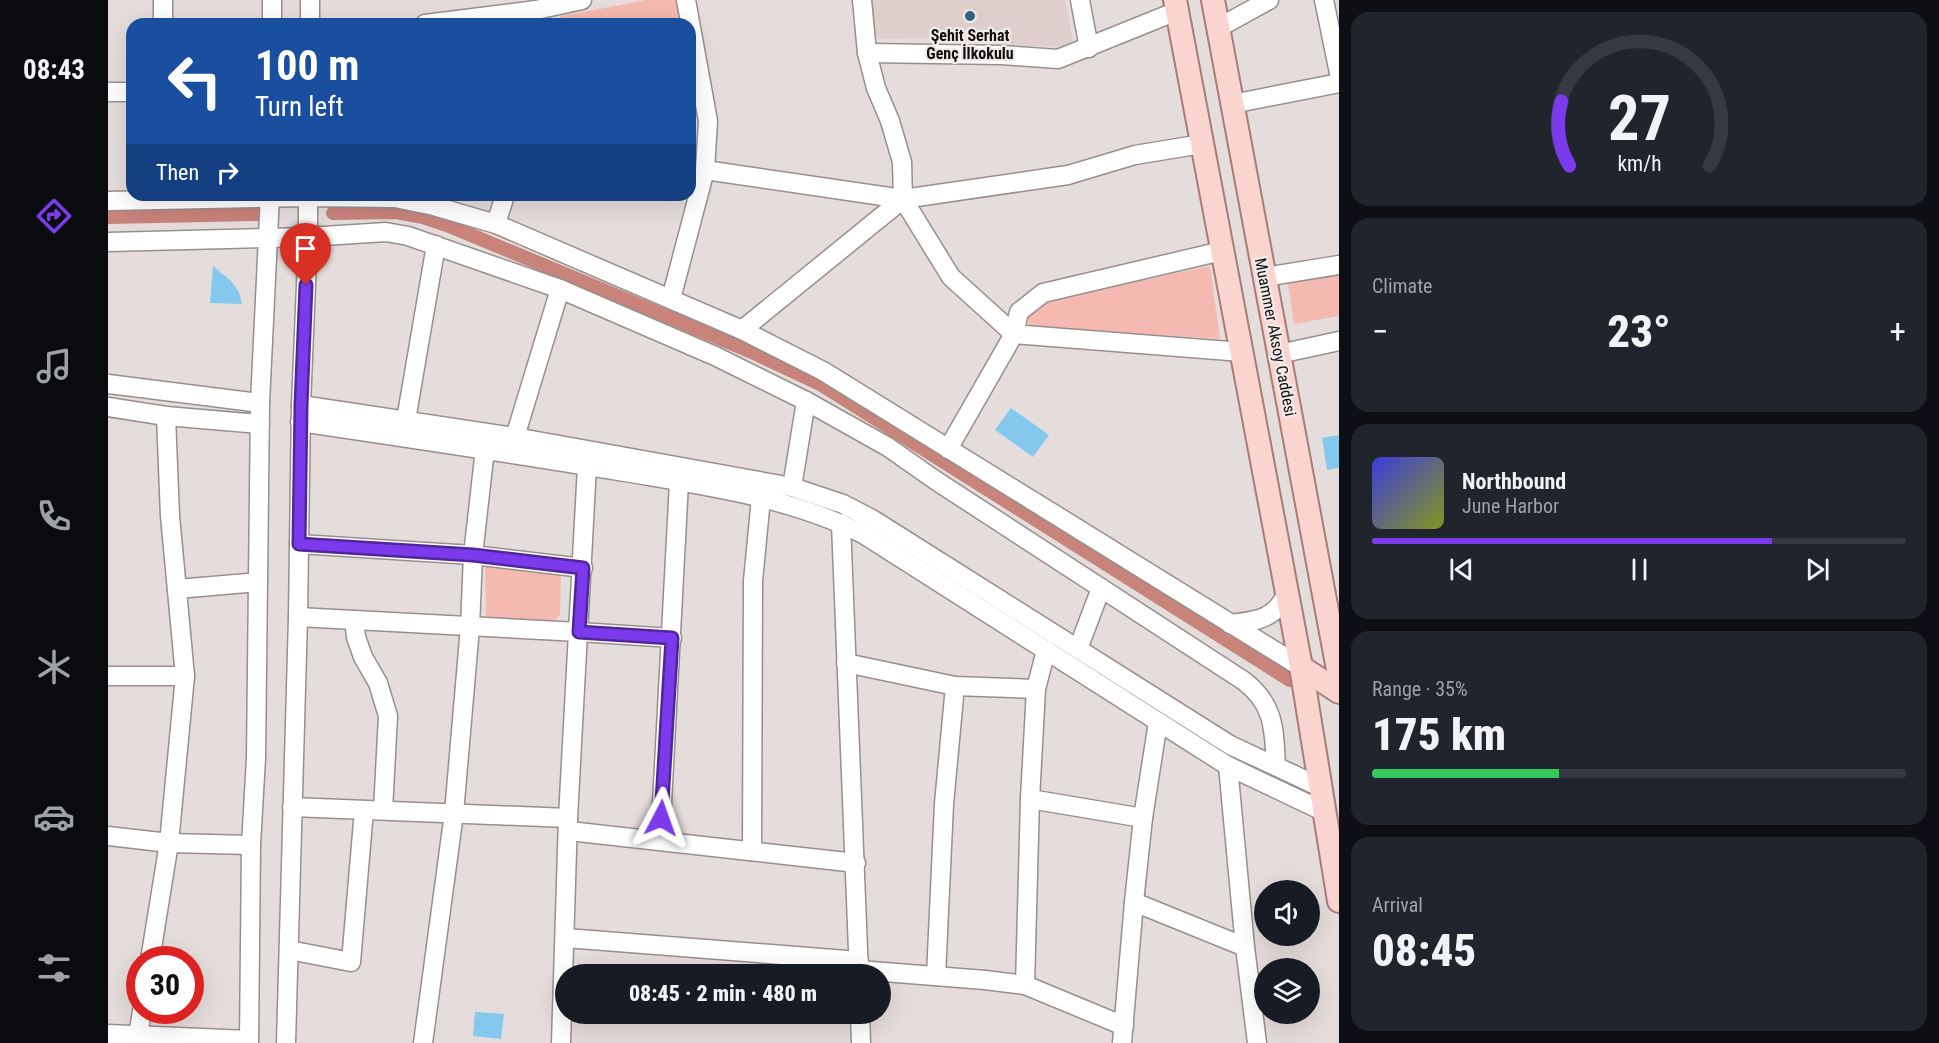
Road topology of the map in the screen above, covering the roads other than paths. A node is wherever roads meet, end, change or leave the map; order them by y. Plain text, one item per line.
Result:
1 (163, 0) edge
2 (272, 0) edge
3 (310, 0) edge
4 (582, 0) edge
5 (686, 0) edge
6 (862, 0) edge
7 (1080, 0) edge
8 (1213, 0) edge
9 (1269, 0) edge
10 (1324, 0) edge
11 (1176, 5) edge
12 (535, 11) edge
13 (163, 18) edge
14 (272, 18) edge
15 (310, 18) edge
16 (476, 18) edge
17 (689, 18) edge
18 (1218, 28) junction
19 (1089, 48) junction
20 (867, 53) junction
21 (696, 55) edge
22 (1339, 73) edge
23 (1339, 83) edge
24 (108, 92) edge
25 (126, 92) edge
26 (1232, 104) junction
27 (1202, 144) junction
28 (705, 170) junction
29 (903, 199) junction
30 (108, 201) edge
31 (126, 201) edge
32 (270, 201) edge
33 (308, 201) edge
34 (410, 201) edge
35 (503, 201) edge
36 (496, 224) junction
37 (268, 237) junction
38 (308, 237) junction
39 (108, 242) edge
40 (436, 244) junction
41 (1222, 251) junction
42 (1339, 265) edge
43 (1264, 277) junction
44 (560, 289) junction
45 (671, 299) junction
46 (742, 330) junction
47 (1014, 334) junction
48 (1339, 341) edge
49 (1242, 352) junction
50 (1279, 354) junction
51 (108, 384) edge
52 (806, 400) junction
53 (260, 403) junction
54 (108, 407) edge
55 (300, 413) junction
56 (166, 416) junction
57 (406, 420) junction
58 (260, 424) junction
59 (515, 437) junction
60 (485, 449) junction
61 (948, 449) junction
62 (587, 466) junction
63 (679, 482) junction
64 (792, 487) junction
65 (761, 498) junction
66 (842, 523) junction
67 (299, 544) junction
68 (473, 555) junction
69 (583, 568) junction
70 (258, 582) junction
71 (1101, 588) junction
72 (1331, 588) edge
73 (177, 589) junction
74 (1287, 592) junction
75 (298, 617) junction
76 (354, 620) junction
77 (1230, 624) junction
78 (470, 627) junction
79 (579, 632) junction
80 (672, 638) junction
81 (1078, 649) junction
82 (1046, 650) junction
83 (846, 663) junction
84 (1300, 667) junction
85 (1339, 675) edge
86 (108, 676) edge
87 (185, 676) junction
88 (955, 686) junction
89 (1036, 689) junction
90 (1339, 692) edge
91 (1158, 722) junction
92 (1228, 766) junction
93 (1276, 766) junction
94 (1320, 787) junction
95 (1030, 799) junction
96 (292, 807) junction
97 (364, 810) junction
98 (383, 810) junction
99 (1324, 812) junction
100 (454, 813) junction
101 (1143, 818) junction
102 (569, 824) junction
103 (108, 836) edge
104 (660, 841) junction
105 (169, 843) junction
106 (251, 845) junction
107 (752, 850) junction
108 (856, 863) junction
109 (1339, 901) edge
110 (1134, 902) junction
111 (566, 938) junction
112 (152, 946) edge
113 (1245, 947) junction
114 (289, 950) junction
115 (820, 964) edge
116 (859, 964) edge
117 (891, 971) edge
118 (936, 976) junction
119 (1024, 985) junction
120 (140, 1024) edge
121 (860, 1024) edge
122 (108, 1034) edge
123 (1123, 1035) edge
124 (138, 1036) junction
125 (249, 1042) edge
126 (288, 1043) edge
127 (423, 1043) edge
128 (561, 1043) edge
129 (861, 1043) edge
130 (1257, 1043) edge

1 - 13 street
2 - 14 street
3 - 15 street
4 - 12 street
5 - 17 street
6 - 20 street
7 - 19 street
8 - 18 main road, Muammer Aksoy Caddesi
9 - 18 street
10 - 22 street
11 - 19 street
11 - 27 main road
12 - 16 street
18 - 26 main road, Muammer Aksoy Caddesi
19 - 20 street
20 - 29 street
21 - 28 street
23 - 26 street
24 - 25 street
26 - 43 main road, Muammer Aksoy Caddesi
27 - 29 street
27 - 41 main road
28 - 29 street
28 - 45 street
29 - 46 street
29 - 47 street
30 - 31 street
32 - 37 street
33 - 38 street
34 - 36 street
35 - 36 street
36 - 45 street
37 - 38 street
37 - 39 street
37 - 53 street
38 - 40 street
38 - 55 street
40 - 44 street
40 - 57 street
41 - 47 street
41 - 49 main road
42 - 43 street
43 - 50 main road, Muammer Aksoy Caddesi
44 - 52 street
44 - 59 street
45 - 46 street
46 - 61 street
47 - 49 street
47 - 61 street
48 - 50 street
49 - 74 main road
50 - 72 main road, Muammer Aksoy Caddesi
51 - 53 street
52 - 64 street
52 - 71 street
53 - 58 street
54 - 56 street
55 - 57 street
55 - 60 street
55 - 67 street
56 - 58 street
56 - 73 street
57 - 59 street
58 - 70 street
59 - 64 street
60 - 62 street
60 - 68 street
61 - 77 street
62 - 63 street
62 - 69 street
63 - 65 street
63 - 80 street
64 - 81 street
65 - 66 street
65 - 107 street
66 - 82 street
66 - 83 street
67 - 68 street
67 - 75 street
68 - 69 street
68 - 78 street
69 - 79 street
70 - 73 street
70 - 106 street
71 - 81 street
71 - 93 street
72 - 85 main road, Muammer Aksoy Caddesi
73 - 87 street
74 - 77 street
74 - 84 main road
75 - 76 street
75 - 96 street
76 - 78 street
76 - 98 street
77 - 84 street
78 - 79 street
78 - 100 street
79 - 80 street
79 - 102 street
80 - 104 street
81 - 93 street
82 - 89 street
82 - 91 street
83 - 88 street
83 - 108 street
84 - 90 main road
84 - 94 main road
86 - 87 street
87 - 105 street
88 - 89 street
88 - 118 street
89 - 95 street
91 - 92 street
91 - 101 street
92 - 99 street
92 - 113 street
93 - 94 street
94 - 99 main road
95 - 101 street
95 - 119 street
96 - 97 street
96 - 114 street
97 - 98 street
97 - 114 street
98 - 100 street
99 - 109 main road
100 - 102 street
100 - 127 street
101 - 110 street
102 - 104 street
102 - 111 street
103 - 105 street
104 - 107 street
105 - 106 street
105 - 112 street
106 - 125 street
107 - 108 street
108 - 116 street
110 - 113 street
110 - 123 street
111 - 115 street
111 - 128 street
113 - 130 street
114 - 126 street
117 - 118 street
118 - 119 street
119 - 123 street
120 - 124 street
121 - 129 street
122 - 124 street
124 - 125 street

